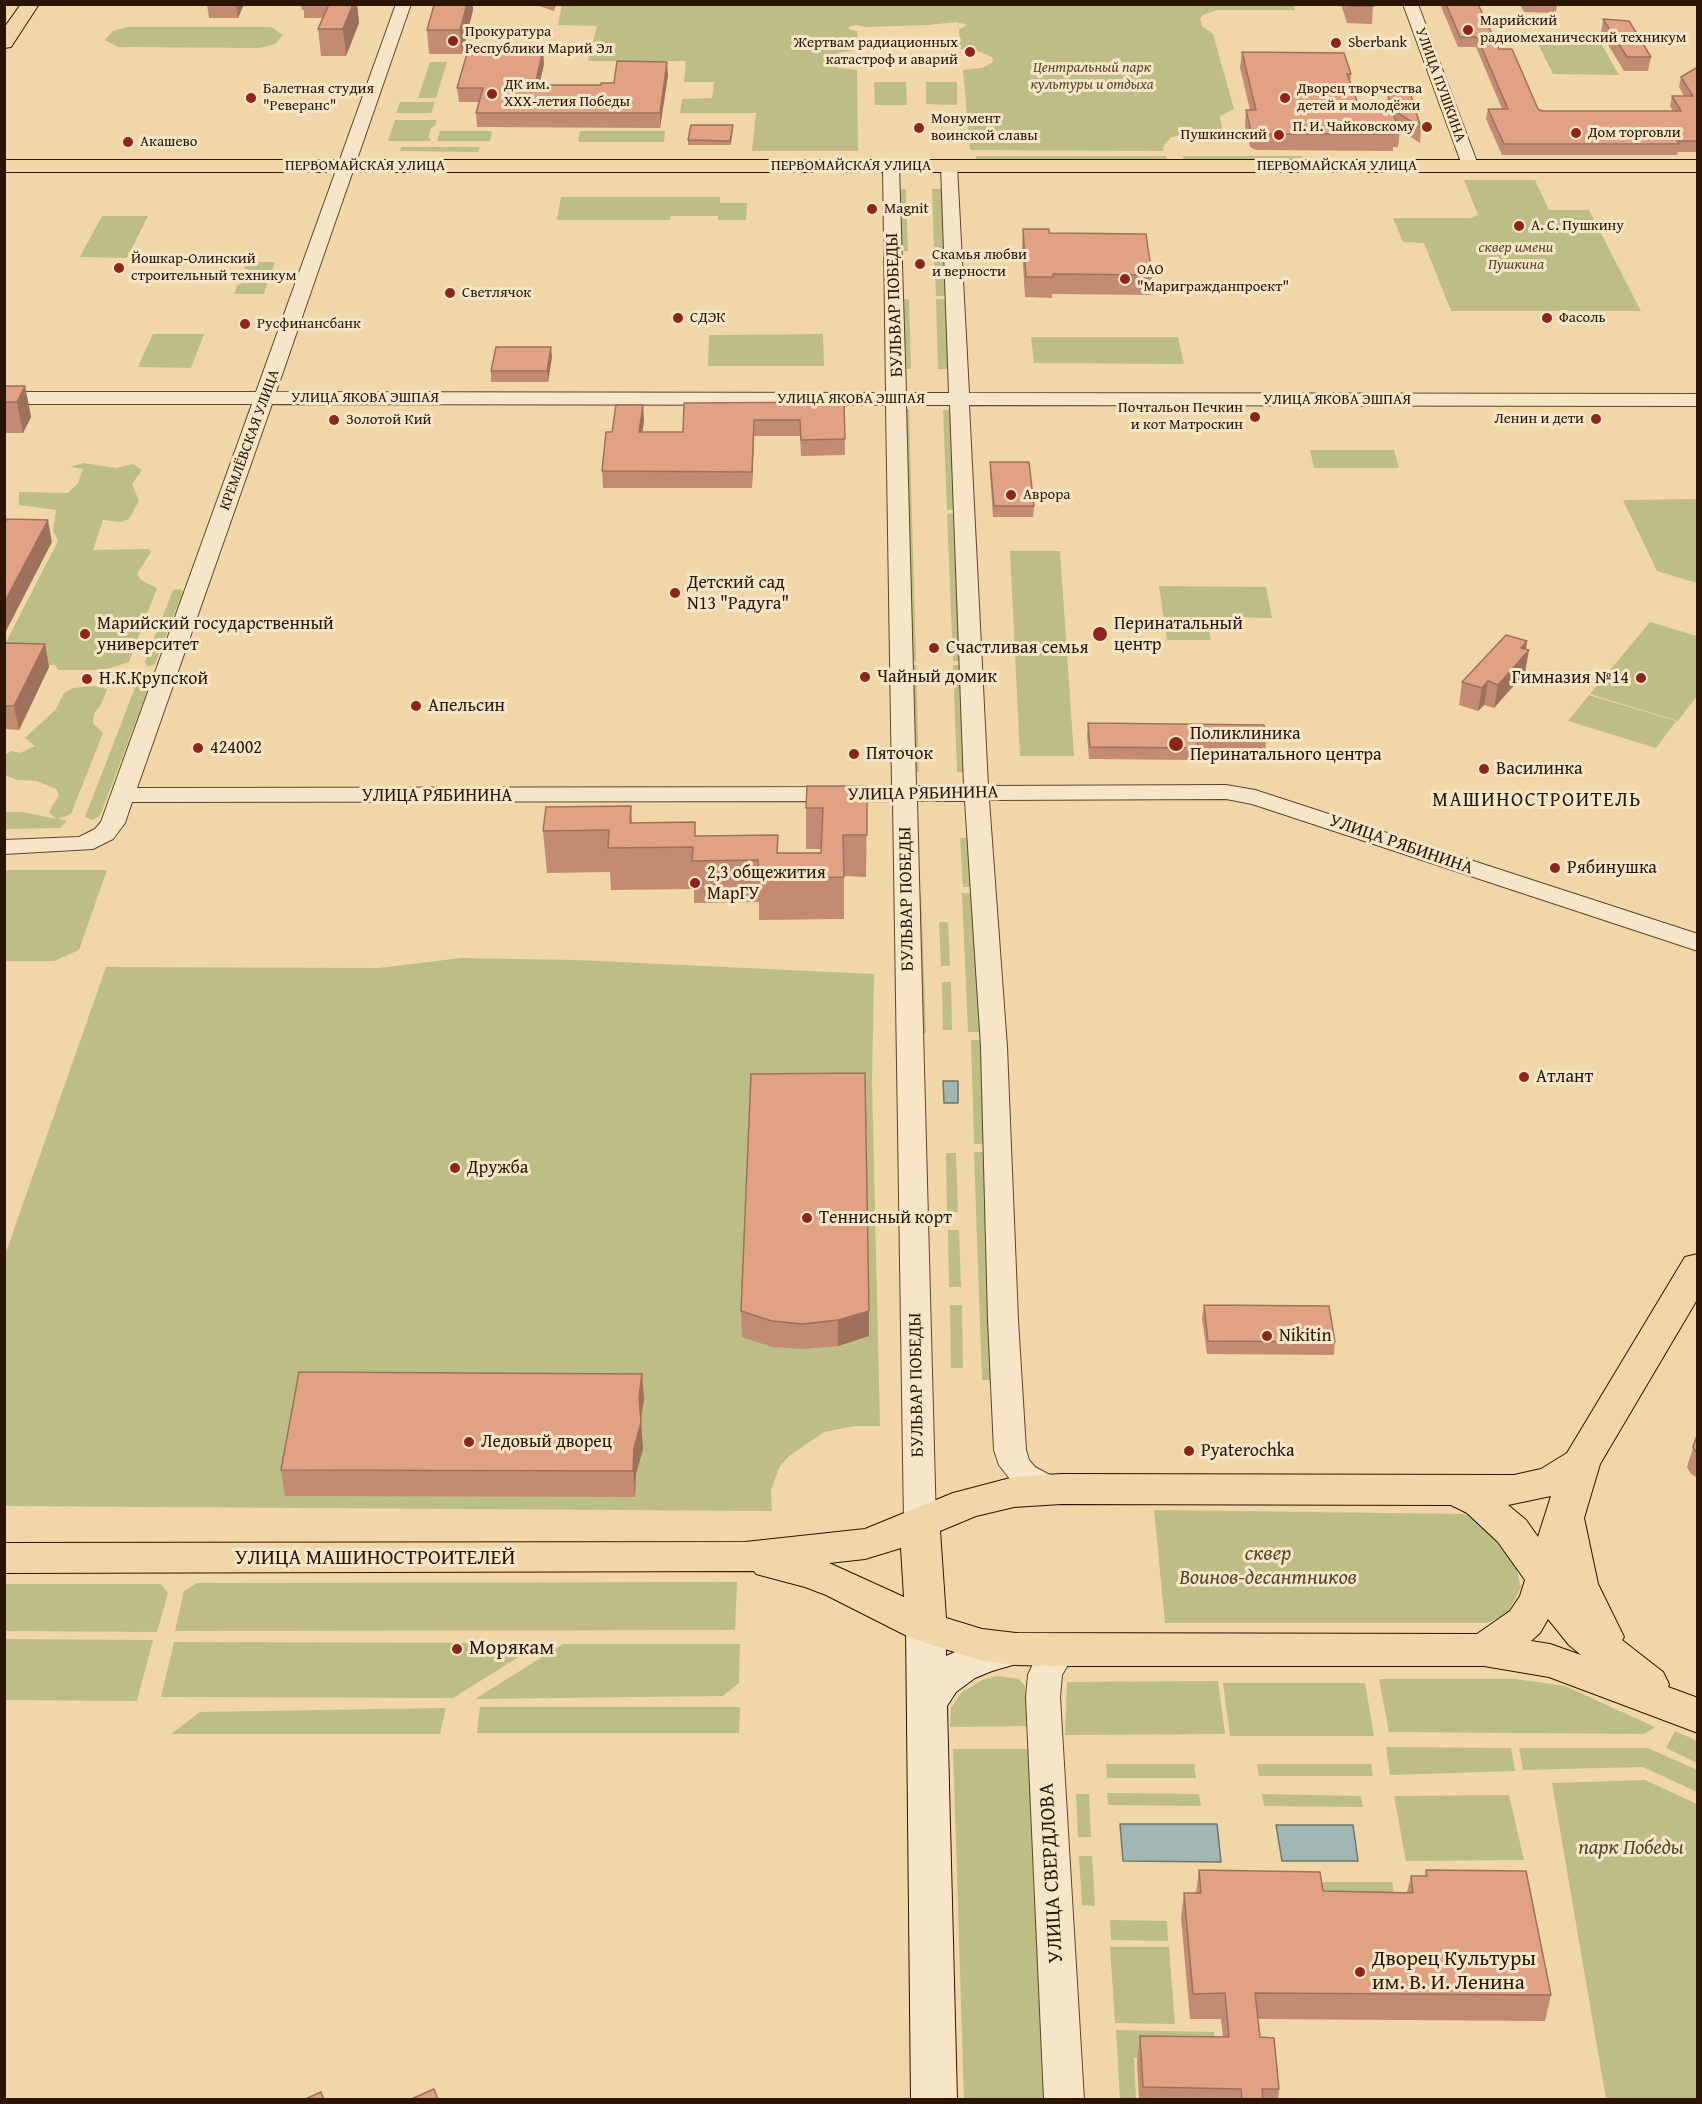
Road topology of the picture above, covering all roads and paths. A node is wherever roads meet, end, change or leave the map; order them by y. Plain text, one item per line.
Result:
1 (30, 4) edge
2 (404, 4) edge
3 (1410, 4) edge
4 (4, 43) edge
5 (1470, 165) junction
6 (4, 166) edge
7 (348, 166) junction
8 (891, 166) junction
9 (949, 166) junction
10 (1698, 166) edge
11 (4, 398) edge
12 (265, 398) junction
13 (898, 399) junction
14 (960, 399) junction
15 (1698, 400) edge
16 (976, 793) junction
17 (905, 794) junction
18 (124, 795) junction
19 (4, 847) edge
20 (1698, 943) edge
21 (1698, 1266) edge
22 (1581, 1463) junction
23 (1061, 1489) junction
24 (1459, 1491) junction
25 (1564, 1514) junction
26 (920, 1524) junction
27 (745, 1557) junction
28 (4, 1558) edge
29 (1545, 1581) junction
30 (926, 1627) junction
31 (1016, 1649) junction
32 (1060, 1650) junction
33 (1484, 1650) junction
34 (1621, 1665) junction
35 (927, 1704) junction
36 (1688, 1712) edge
37 (934, 2100) edge
38 (1064, 2100) edge

1 - 4 main road
2 - 7 street, КРЕМЛЁВСКАЯ УЛИЦА
3 - 5 street, УЛИЦА ПУШКИНА
5 - 9 main road, ПЕРВОМАЙСКАЯ УЛИЦА
5 - 10 main road, ПЕРВОМАЙСКАЯ УЛИЦА
6 - 7 main road, ПЕРВОМАЙСКАЯ УЛИЦА
7 - 8 main road, ПЕРВОМАЙСКАЯ УЛИЦА
7 - 12 street, КРЕМЛЁВСКАЯ УЛИЦА
8 - 9 main road, ПЕРВОМАЙСКАЯ УЛИЦА
8 - 13 street, БУЛЬВАР ПОБЕДЫ
9 - 14 street
11 - 12 street, УЛИЦА ЯКОВА ЭШПАЯ
12 - 13 street, УЛИЦА ЯКОВА ЭШПАЯ
12 - 18 street, КРЕМЛЁВСКАЯ УЛИЦА
13 - 14 street, УЛИЦА ЯКОВА ЭШПАЯ
13 - 17 street, БУЛЬВАР ПОБЕДЫ
14 - 15 street, УЛИЦА ЯКОВА ЭШПАЯ
14 - 16 street
16 - 17 street, УЛИЦА РЯБИНИНА
16 - 20 street, УЛИЦА РЯБИНИНА
16 - 23 street
17 - 18 street, УЛИЦА РЯБИНИНА
17 - 26 street, БУЛЬВАР ПОБЕДЫ
18 - 19 street, КРЕМЛЁВСКАЯ УЛИЦА
21 - 22 main road
22 - 24 main road, УЛИЦА МАШИНОСТРОИТЕЛЕЙ
22 - 25 main road
23 - 24 main road, УЛИЦА МАШИНОСТРОИТЕЛЕЙ
23 - 26 main road, УЛИЦА МАШИНОСТРОИТЕЛЕЙ
24 - 29 main road
25 - 29 main road
25 - 34 main road
26 - 27 main road, УЛИЦА МАШИНОСТРОИТЕЛЕЙ
26 - 30 main road
27 - 28 main road, УЛИЦА МАШИНОСТРОИТЕЛЕЙ
27 - 30 main road, УЛИЦА МАШИНОСТРОИТЕЛЕЙ
29 - 33 main road
29 - 34 main road
30 - 31 main road, УЛИЦА МАШИНОСТРОИТЕЛЕЙ
30 - 35 main road
31 - 32 main road, УЛИЦА МАШИНОСТРОИТЕЛЕЙ
31 - 35 main road
32 - 33 main road, УЛИЦА МАШИНОСТРОИТЕЛЕЙ
32 - 38 street, УЛИЦА СВЕРДЛОВА
33 - 36 main road
34 - 36 main road
35 - 37 main road

